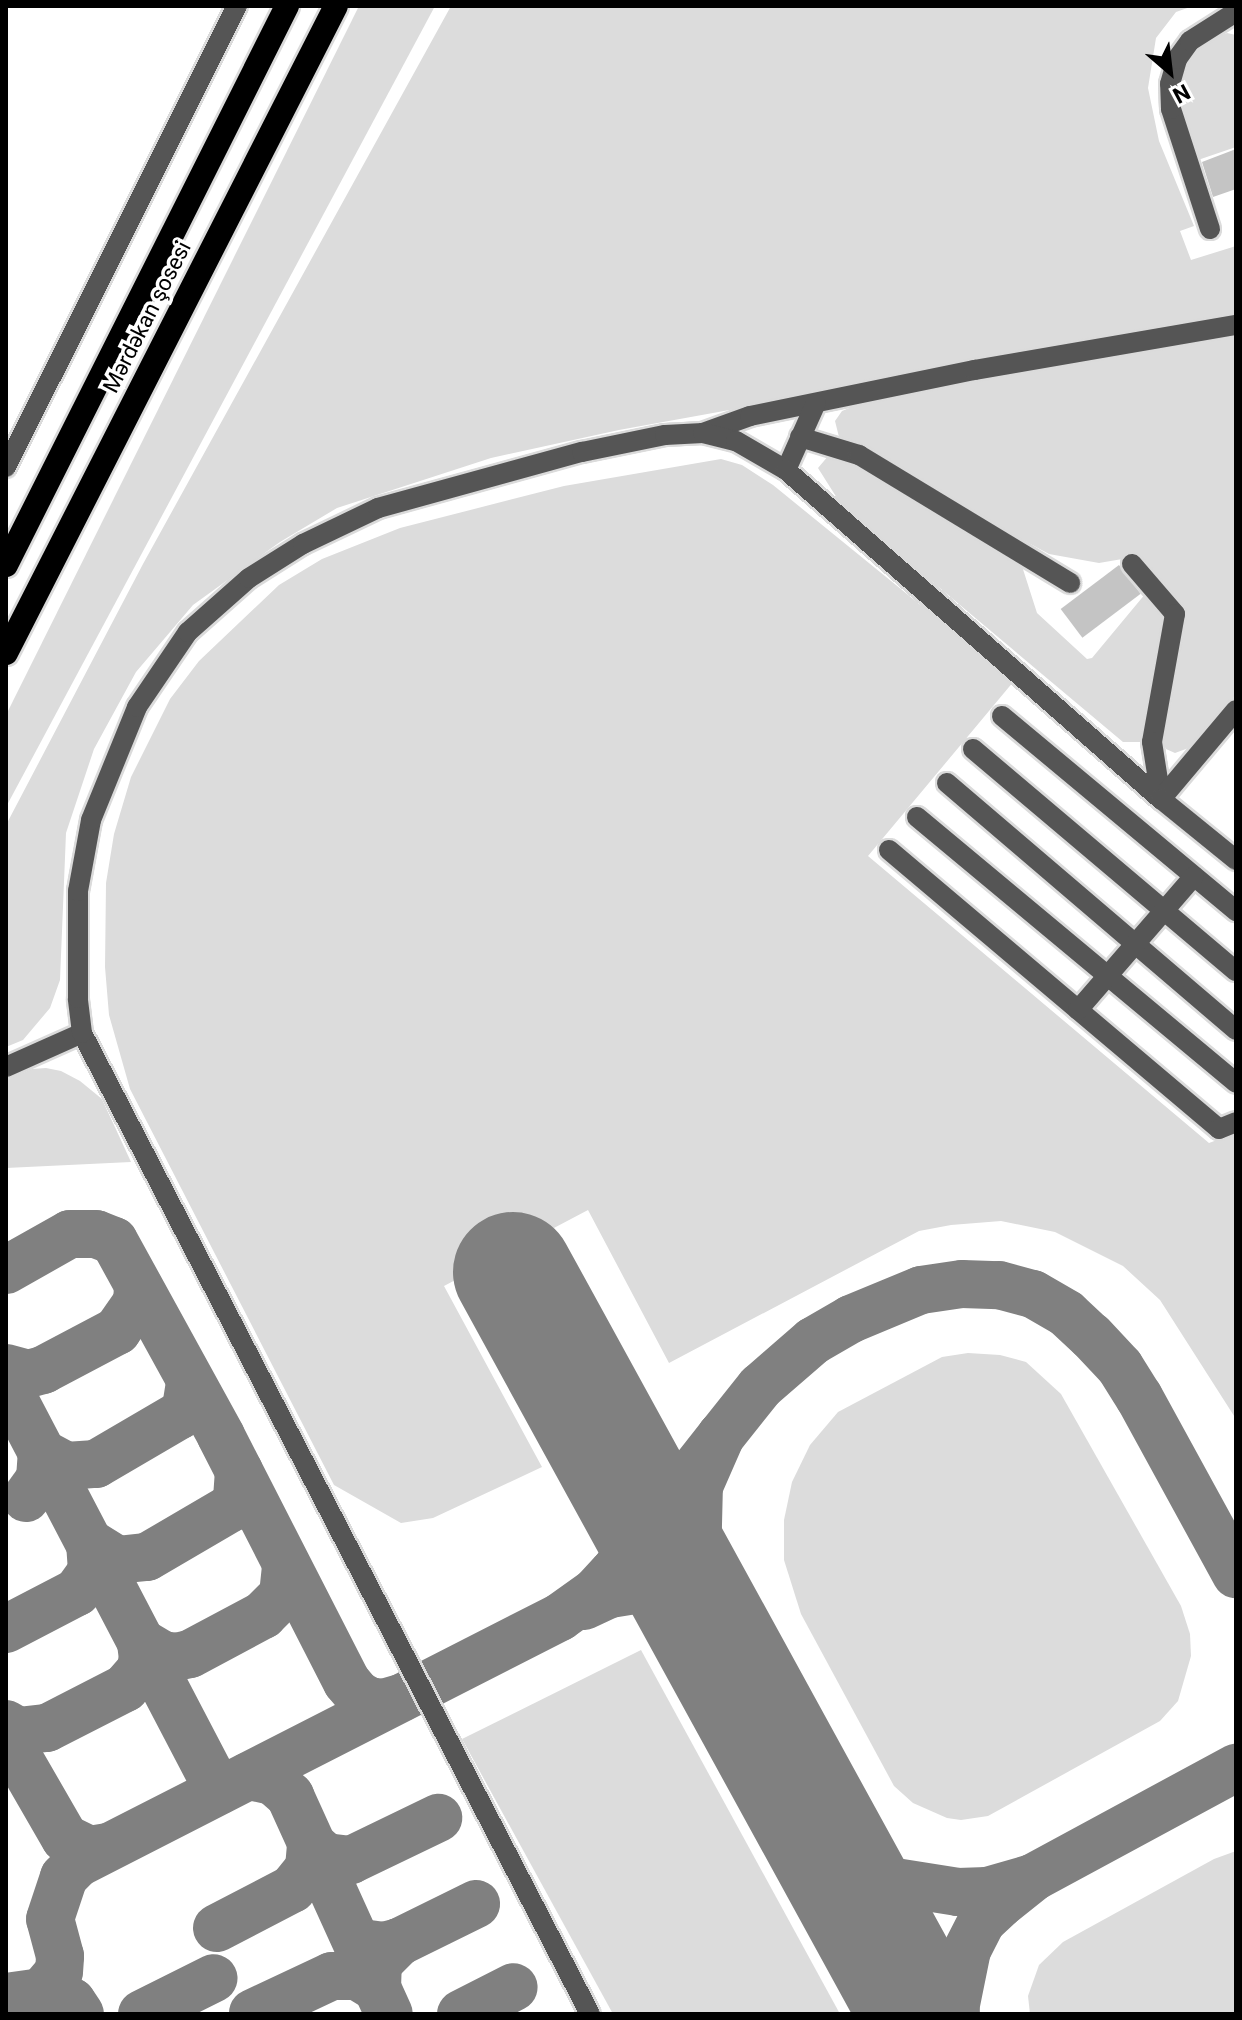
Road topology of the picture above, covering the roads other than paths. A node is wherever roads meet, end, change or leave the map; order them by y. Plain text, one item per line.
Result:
1 (237, 6) edge
2 (287, 6) edge
3 (336, 6) edge
4 (1230, 14) edge
5 (1210, 229) dead end
6 (1236, 325) edge
7 (816, 403) junction
8 (703, 433) junction
9 (800, 437) junction
10 (6, 467) edge
11 (786, 470) junction
12 (1132, 564) dead end
13 (6, 565) edge
14 (1070, 583) dead end
15 (6, 653) edge
16 (1236, 710) edge
17 (1002, 716) dead end
18 (973, 749) dead end
19 (947, 783) dead end
20 (1161, 799) junction
21 (917, 817) dead end
22 (889, 850) dead end
23 (1236, 860) edge
24 (1194, 876) junction
25 (1164, 911) junction
26 (1236, 911) edge
27 (1136, 944) junction
28 (1236, 971) edge
29 (1108, 976) junction
30 (1078, 1010) junction
31 (1236, 1030) edge
32 (82, 1033) junction
33 (6, 1067) edge
34 (1236, 1083) edge
35 (1236, 1122) edge
36 (590, 2014) edge

1 - 10 street
2 - 13 highway, Mərdəkan şosesi
3 - 15 highway, Mərdəkan şosesi
4 - 5 street
6 - 7 street
7 - 8 street
7 - 9 street
8 - 11 street
8 - 32 street
9 - 11 street
9 - 14 street
11 - 20 street
12 - 20 street
16 - 20 street
17 - 24 street
18 - 25 street
19 - 27 street
20 - 23 street
21 - 29 street
22 - 30 street
24 - 25 street
24 - 26 street
25 - 27 street
25 - 28 street
27 - 29 street
27 - 31 street
29 - 30 street
29 - 34 street
30 - 35 street
32 - 33 street
32 - 36 street

